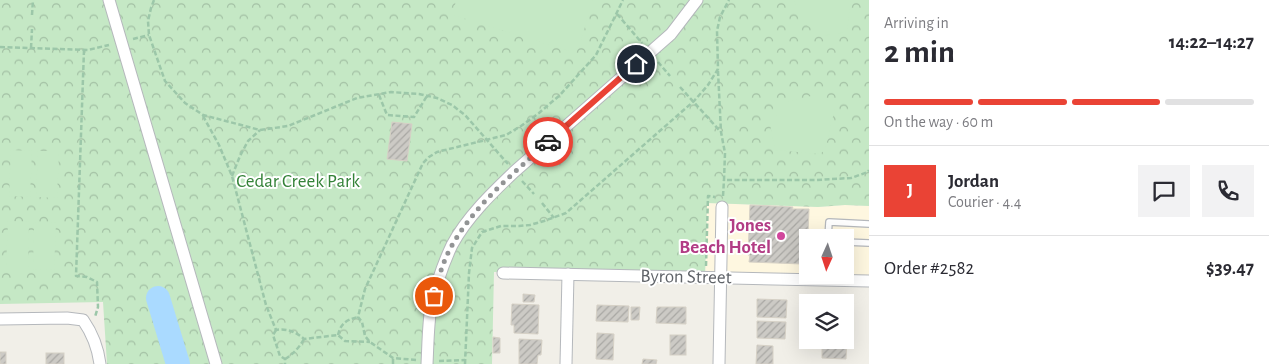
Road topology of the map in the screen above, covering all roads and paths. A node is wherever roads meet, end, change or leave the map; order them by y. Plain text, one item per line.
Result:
1 (33, 0) edge
2 (109, 0) edge
3 (154, 0) edge
4 (623, 0) edge
5 (697, 0) edge
6 (729, 0) edge
7 (617, 14) junction
8 (32, 15) dead end
9 (32, 29) dead end
10 (149, 35) junction
11 (129, 40) dead end
12 (113, 44) dead end
13 (644, 46) dead end
14 (0, 47) edge
15 (31, 48) junction
16 (84, 50) junction
17 (656, 59) dead end
18 (718, 70) junction
19 (670, 76) dead end
20 (680, 87) dead end
21 (379, 95) junction
22 (427, 96) junction
23 (694, 101) junction
24 (203, 115) junction
25 (260, 130) junction
26 (721, 132) junction
27 (488, 140) junction
28 (509, 165) dead end
29 (869, 170) edge
30 (232, 176) junction
31 (520, 178) dead end
32 (724, 180) junction
33 (534, 194) dead end
34 (542, 204) dead end
35 (722, 208) dead end
36 (554, 218) junction
37 (869, 224) edge
38 (829, 229) edge
39 (854, 242) edge
40 (869, 243) edge
41 (503, 273) dead end
42 (568, 274) junction
43 (706, 277) junction
44 (720, 277) junction
45 (799, 277) edge
46 (854, 280) edge
47 (869, 281) edge
48 (358, 317) junction
49 (0, 319) edge
50 (276, 330) junction
51 (91, 331) junction
52 (338, 335) junction
53 (304, 340) junction
54 (370, 342) junction
55 (393, 358) junction
56 (285, 360) junction
57 (427, 362) edge
58 (465, 362) edge
59 (100, 364) edge
60 (216, 364) edge
61 (284, 364) edge
62 (392, 364) edge
63 (566, 364) edge
64 (719, 364) edge

1 - 8 path
2 - 60 street
3 - 10 path
4 - 7 path
5 - 57 street
6 - 18 path
7 - 13 path
7 - 27 path
9 - 15 path
10 - 11 path
10 - 24 path
12 - 16 path
14 - 15 path
15 - 16 path
16 - 51 path
17 - 19 path
18 - 23 path
18 - 26 path
20 - 23 path
21 - 22 path
21 - 22 path
21 - 25 path
22 - 27 path
23 - 26 path
23 - 36 path
24 - 25 path
24 - 30 path
25 - 30 path
26 - 32 path
27 - 28 path
27 - 48 path
29 - 32 path
30 - 50 path
31 - 33 path
32 - 43 path
34 - 36 path
35 - 44 street
36 - 58 path
37 - 38 lane
39 - 40 lane
41 - 42 street, Byron Street
42 - 43 street, Byron Street
42 - 63 street
43 - 44 street, Byron Street
44 - 45 street, Byron Street
44 - 64 street
46 - 47 street, Byron Street
48 - 52 path
48 - 54 path
49 - 51 street
50 - 53 path
50 - 56 path
51 - 59 street
52 - 53 path
52 - 54 path
53 - 56 path
54 - 55 path
55 - 57 path
55 - 62 path
56 - 61 path
57 - 58 path

